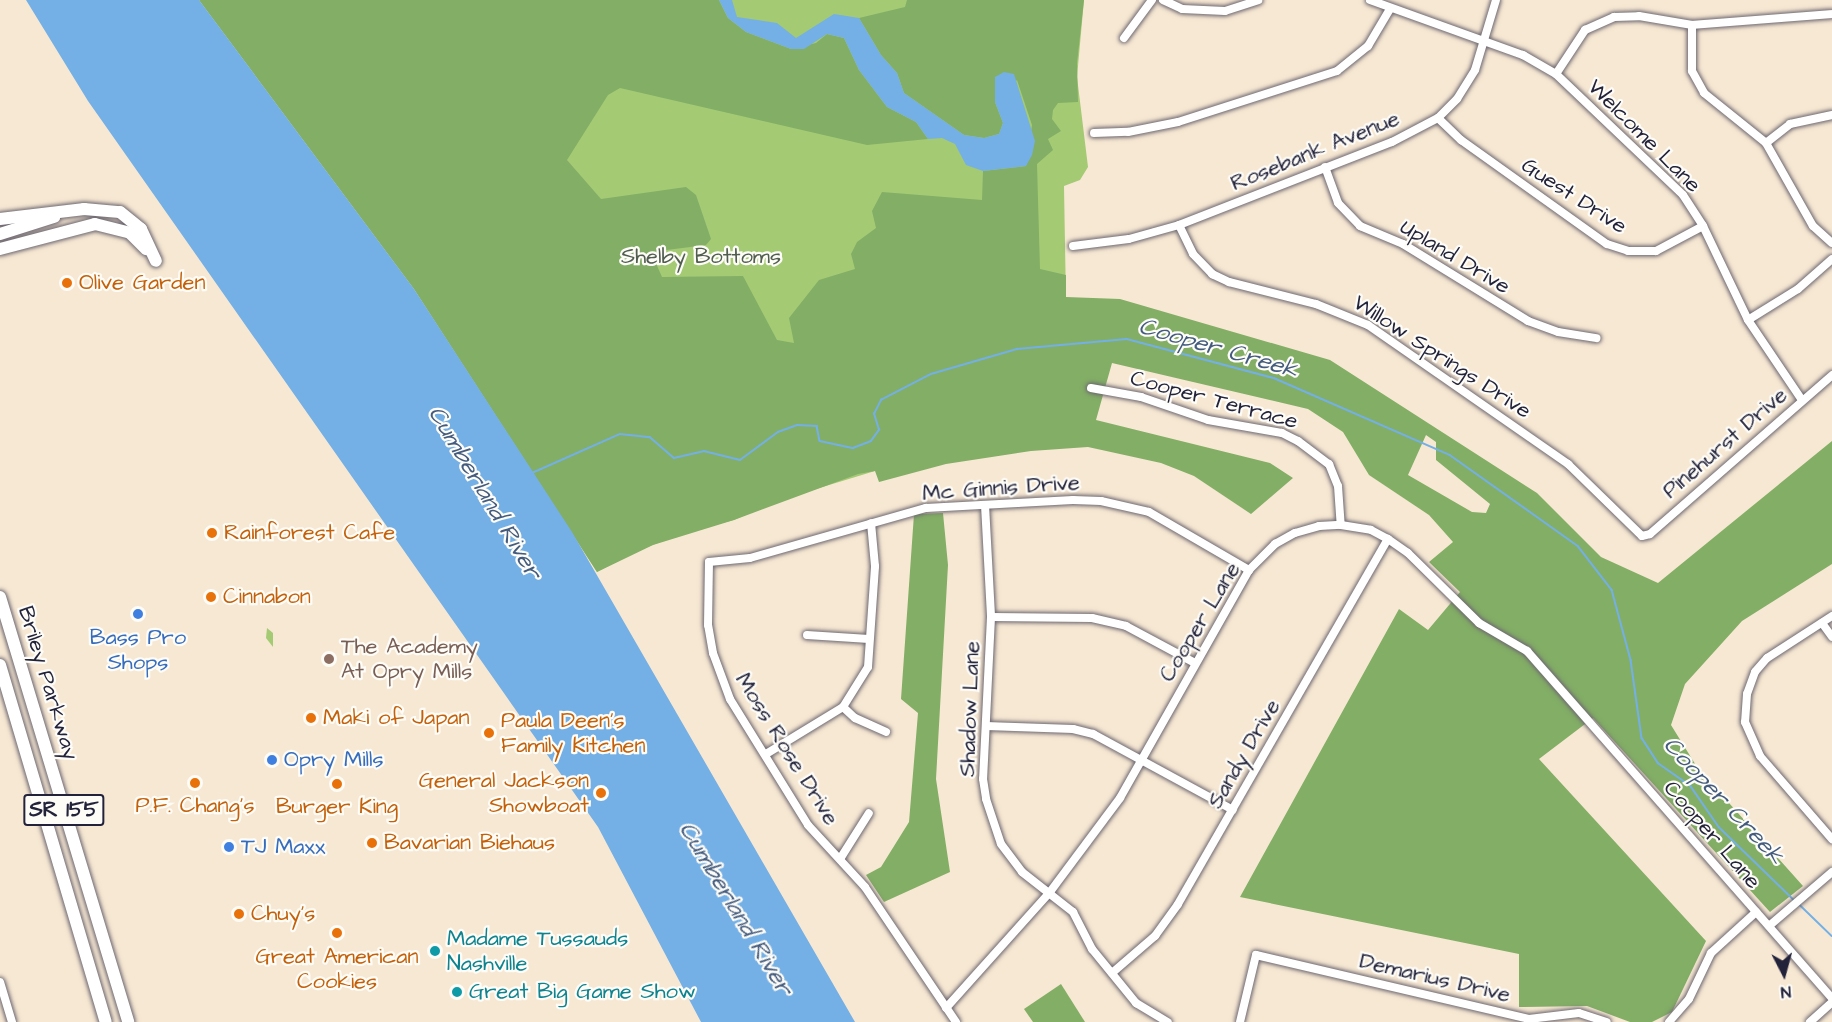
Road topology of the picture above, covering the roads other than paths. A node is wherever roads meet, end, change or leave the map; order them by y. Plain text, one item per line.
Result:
1 (1152, 0) edge
2 (1163, 0) edge
3 (1258, 0) edge
4 (1370, 0) edge
5 (1496, 0) edge
6 (1389, 9) junction
7 (1832, 14) edge
8 (1692, 25) junction
9 (1124, 38) dead end
10 (1486, 42) junction
11 (1556, 74) junction
12 (1832, 115) edge
13 (1438, 118) junction
14 (1094, 133) dead end
15 (1766, 143) junction
16 (1325, 167) junction
17 (84, 208) junction
18 (111, 210) junction
19 (0, 219) edge
20 (108, 225) junction
21 (1179, 225) junction
22 (1703, 226) junction
23 (0, 234) edge
24 (1832, 243) edge
25 (1073, 246) dead end
26 (0, 250) edge
27 (1832, 259) edge
28 (1748, 320) junction
29 (1597, 338) dead end
30 (1832, 375) edge
31 (1091, 388) dead end
32 (1802, 400) junction
33 (985, 505) junction
34 (872, 523) junction
35 (1341, 525) junction
36 (1642, 536) joint
37 (1388, 539) junction
38 (709, 561) joint
39 (1249, 570) junction
40 (0, 597) edge
41 (1832, 616) edge
42 (991, 617) junction
43 (1822, 623) junction
44 (807, 635) dead end
45 (1832, 637) edge
46 (869, 639) junction
47 (1195, 663) junction
48 (0, 665) edge
49 (843, 707) junction
50 (987, 726) junction
51 (886, 732) dead end
52 (766, 754) junction
53 (1142, 758) junction
54 (1233, 810) junction
55 (869, 813) dead end
56 (1832, 839) edge
57 (840, 859) junction
58 (1832, 872) edge
59 (1050, 892) junction
60 (1756, 912) junction
61 (1769, 926) junction
62 (1112, 973) junction
63 (0, 982) edge
64 (1832, 998) edge
65 (1832, 1002) edge
66 (946, 1008) junction
67 (1529, 1020) edge
68 (12, 1022) edge
69 (106, 1022) edge
70 (128, 1022) edge
71 (956, 1022) edge
72 (1168, 1022) edge
73 (1240, 1022) edge
74 (1606, 1022) edge
75 (1668, 1022) edge
76 (1810, 1022) edge

1 - 9 street
2 - 3 street
4 - 6 street, Welcome Lane
5 - 10 street, Rosebank Avenue
6 - 10 street, Welcome Lane
6 - 14 street
7 - 8 street
8 - 11 street
8 - 15 street
10 - 11 street, Welcome Lane
10 - 13 street, Rosebank Avenue
11 - 22 street, Welcome Lane
12 - 15 street
13 - 16 street, Rosebank Avenue
13 - 22 street, Guest Drive
15 - 24 street
16 - 21 street, Rosebank Avenue
16 - 29 street, Upland Drive
17 - 18 highway
17 - 19 highway
17 - 23 highway
18 - 20 highway
18 - 20 highway
20 - 26 highway
21 - 25 street, Rosebank Avenue
21 - 36 street, Willow Springs Drive
22 - 28 street, Welcome Lane
27 - 28 street
28 - 32 street, Welcome Lane
30 - 32 street, Pinehurst Drive
31 - 35 street, Cooper Terrace
32 - 36 street, Pinehurst Drive
33 - 34 street, Mc Ginnis Drive
33 - 39 street, Mc Ginnis Drive
33 - 42 street, Shadow Lane
34 - 38 street, Mc Ginnis Drive
34 - 46 street
35 - 37 street, Cooper Lane
35 - 39 street, Cooper Lane
37 - 54 street, Sandy Drive
37 - 60 street, Cooper Lane
38 - 52 street, Moss Rose Drive
39 - 47 street, Cooper Lane
40 - 70 highway, Briley Parkway / SR 155
41 - 43 street
42 - 47 street
42 - 50 street, Shadow Lane
43 - 45 street
43 - 56 street
44 - 46 street
46 - 49 street
47 - 53 street, Cooper Lane
48 - 69 highway, Briley Parkway / SR 155
49 - 51 street
49 - 52 street
50 - 53 street
50 - 59 street, Shadow Lane
52 - 57 street, Moss Rose Drive
53 - 54 street
53 - 59 street, Cooper Lane
54 - 62 street, Sandy Drive
55 - 57 street
57 - 66 street, Moss Rose Drive
58 - 61 street
59 - 62 street, Shadow Lane
59 - 66 street, Cooper Lane
60 - 61 street, Cooper Lane
60 - 75 street
61 - 64 street
62 - 72 street, Shadow Lane
63 - 68 street
65 - 76 street
66 - 71 street, Moss Rose Drive
67 - 73 street, Demarius Drive
67 - 74 street, Demarius Drive

